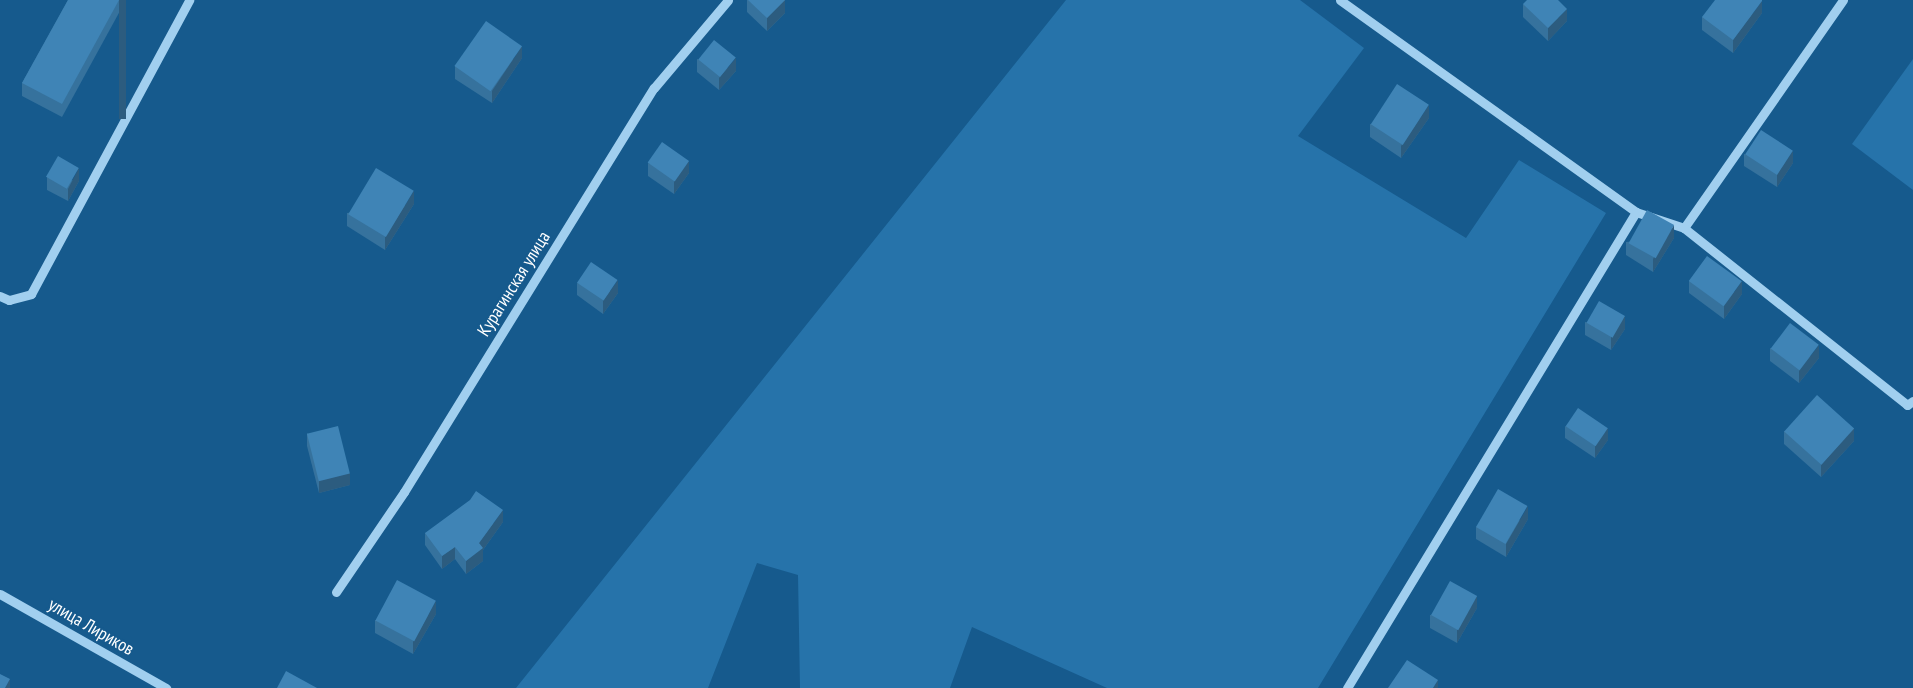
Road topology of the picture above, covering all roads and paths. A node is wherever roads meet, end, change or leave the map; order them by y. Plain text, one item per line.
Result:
1 (189, 0) edge
2 (728, 0) edge
3 (1340, 0) edge
4 (1843, 0) edge
5 (1636, 212) junction
6 (1684, 228) junction
7 (0, 296) edge
8 (1913, 401) edge
9 (336, 592) dead end
10 (0, 594) edge
11 (166, 688) edge
12 (1347, 688) edge

1 - 7 street
2 - 9 street, Курагинская улица
3 - 5 street
4 - 6 street
5 - 6 street
5 - 12 street
6 - 8 street
10 - 11 street, улица Лириков

